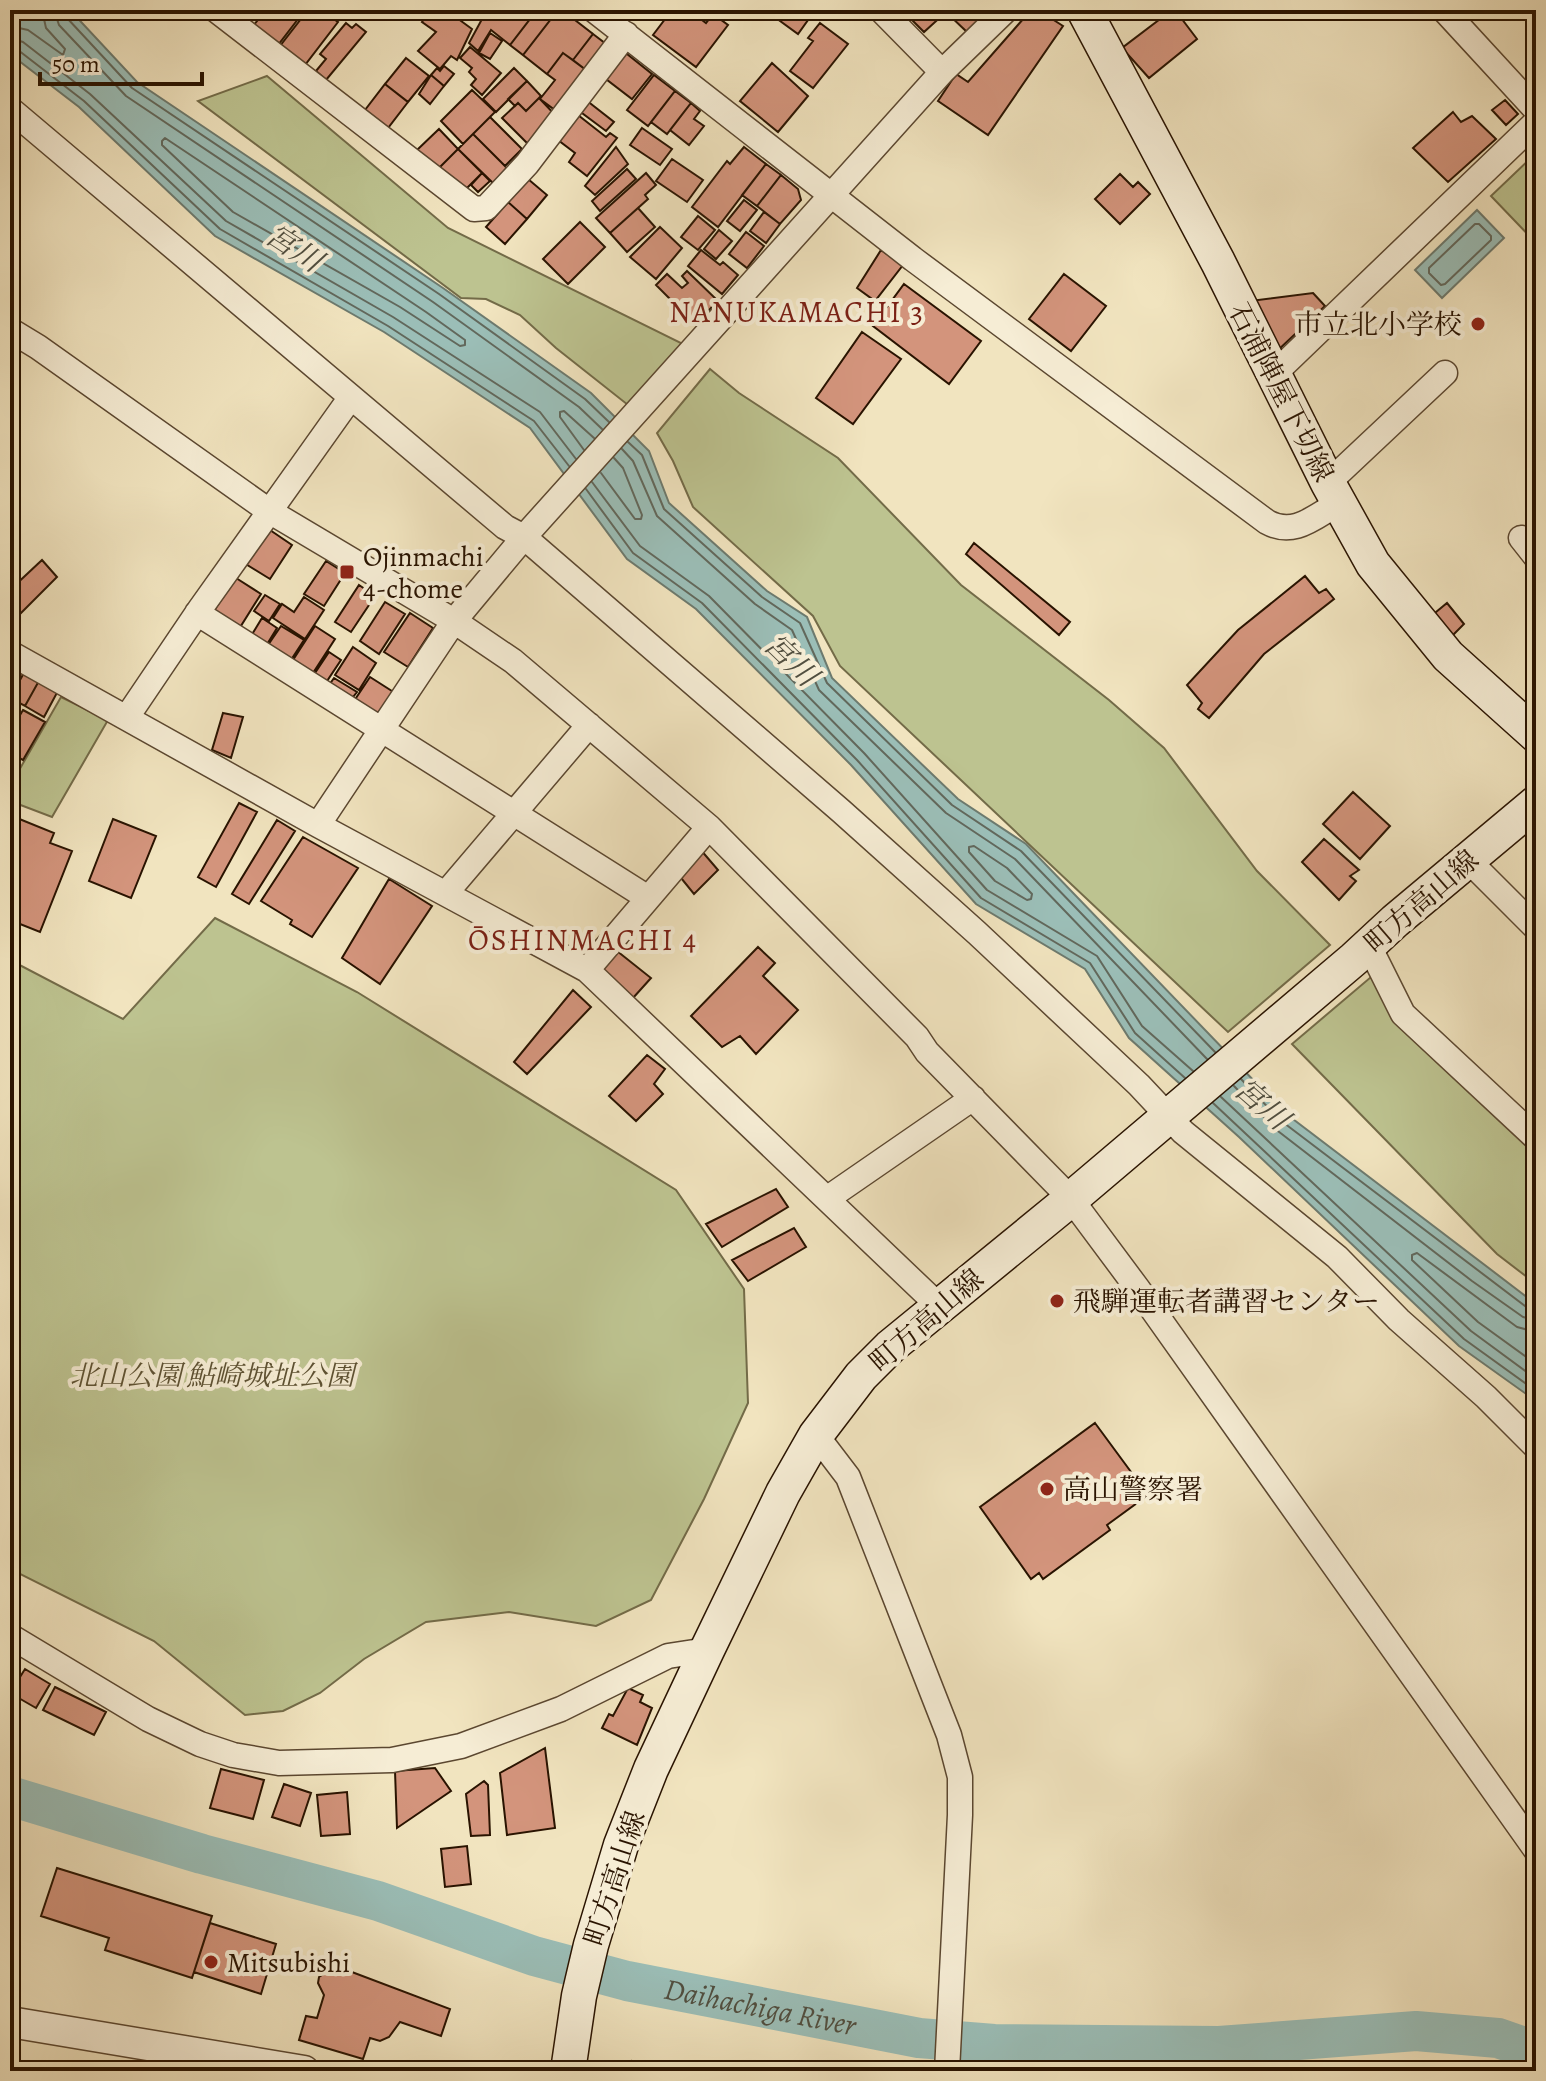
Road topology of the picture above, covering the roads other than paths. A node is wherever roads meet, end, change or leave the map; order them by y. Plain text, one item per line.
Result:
1 (216, 10) edge
2 (594, 10) edge
3 (881, 10) edge
4 (1006, 10) edge
5 (1084, 10) edge
6 (1444, 10) edge
7 (626, 34) junction
8 (942, 72) junction
9 (10, 109) edge
10 (1536, 110) edge
11 (1536, 122) edge
12 (831, 194) junction
13 (10, 330) edge
14 (1445, 373) dead end
15 (1273, 375) junction
16 (351, 397) junction
17 (1333, 493) junction
18 (269, 511) junction
19 (529, 532) junction
20 (1521, 538) dead end
21 (1536, 557) edge
22 (197, 613) junction
23 (454, 621) junction
24 (10, 653) edge
25 (127, 717) junction
26 (589, 725) junction
27 (381, 731) junction
28 (1536, 735) edge
29 (1536, 803) edge
30 (514, 814) junction
31 (318, 825) junction
32 (709, 827) junction
33 (1468, 860) junction
34 (446, 893) junction
35 (648, 898) junction
36 (1536, 928) edge
37 (1361, 953) junction
38 (587, 970) junction
39 (973, 1098) junction
40 (1170, 1113) junction
41 (1536, 1138) edge
42 (828, 1198) junction
43 (1071, 1199) junction
44 (940, 1307) junction
45 (816, 1435) junction
46 (1536, 1447) edge
47 (10, 1636) edge
48 (707, 1650) junction
49 (1536, 1850) edge
50 (10, 2022) edge
51 (304, 2071) edge
52 (568, 2071) edge
53 (947, 2071) edge

1 - 7 street
2 - 7 street
3 - 8 street
4 - 8 street
5 - 15 main road, 石浦陣屋下切線
6 - 10 street
7 - 12 street
8 - 12 street
9 - 16 street
11 - 15 street
12 - 17 street
12 - 19 street
13 - 18 street
14 - 17 street
15 - 17 main road, 石浦陣屋下切線
16 - 18 street
16 - 19 street
17 - 28 main road, 石浦陣屋下切線
18 - 22 street
18 - 23 street
19 - 23 street
19 - 40 street
20 - 21 street
22 - 25 street
22 - 27 street
23 - 26 street
23 - 27 street
24 - 25 street
25 - 31 street
26 - 30 street
26 - 32 street
27 - 30 street
27 - 31 street
29 - 33 main road, 町方高山線
30 - 34 street
30 - 35 street
31 - 34 street
32 - 35 street
32 - 39 street
33 - 36 street
33 - 37 main road, 町方高山線
34 - 38 street
35 - 38 street
37 - 40 main road, 町方高山線
37 - 41 street
38 - 42 street
39 - 42 street
39 - 43 street
40 - 43 main road, 町方高山線
40 - 46 street
42 - 44 street
43 - 44 main road, 町方高山線
43 - 49 street
44 - 45 main road, 町方高山線
45 - 48 main road, 町方高山線
45 - 53 street
47 - 48 street
48 - 52 main road, 町方高山線
50 - 51 street

